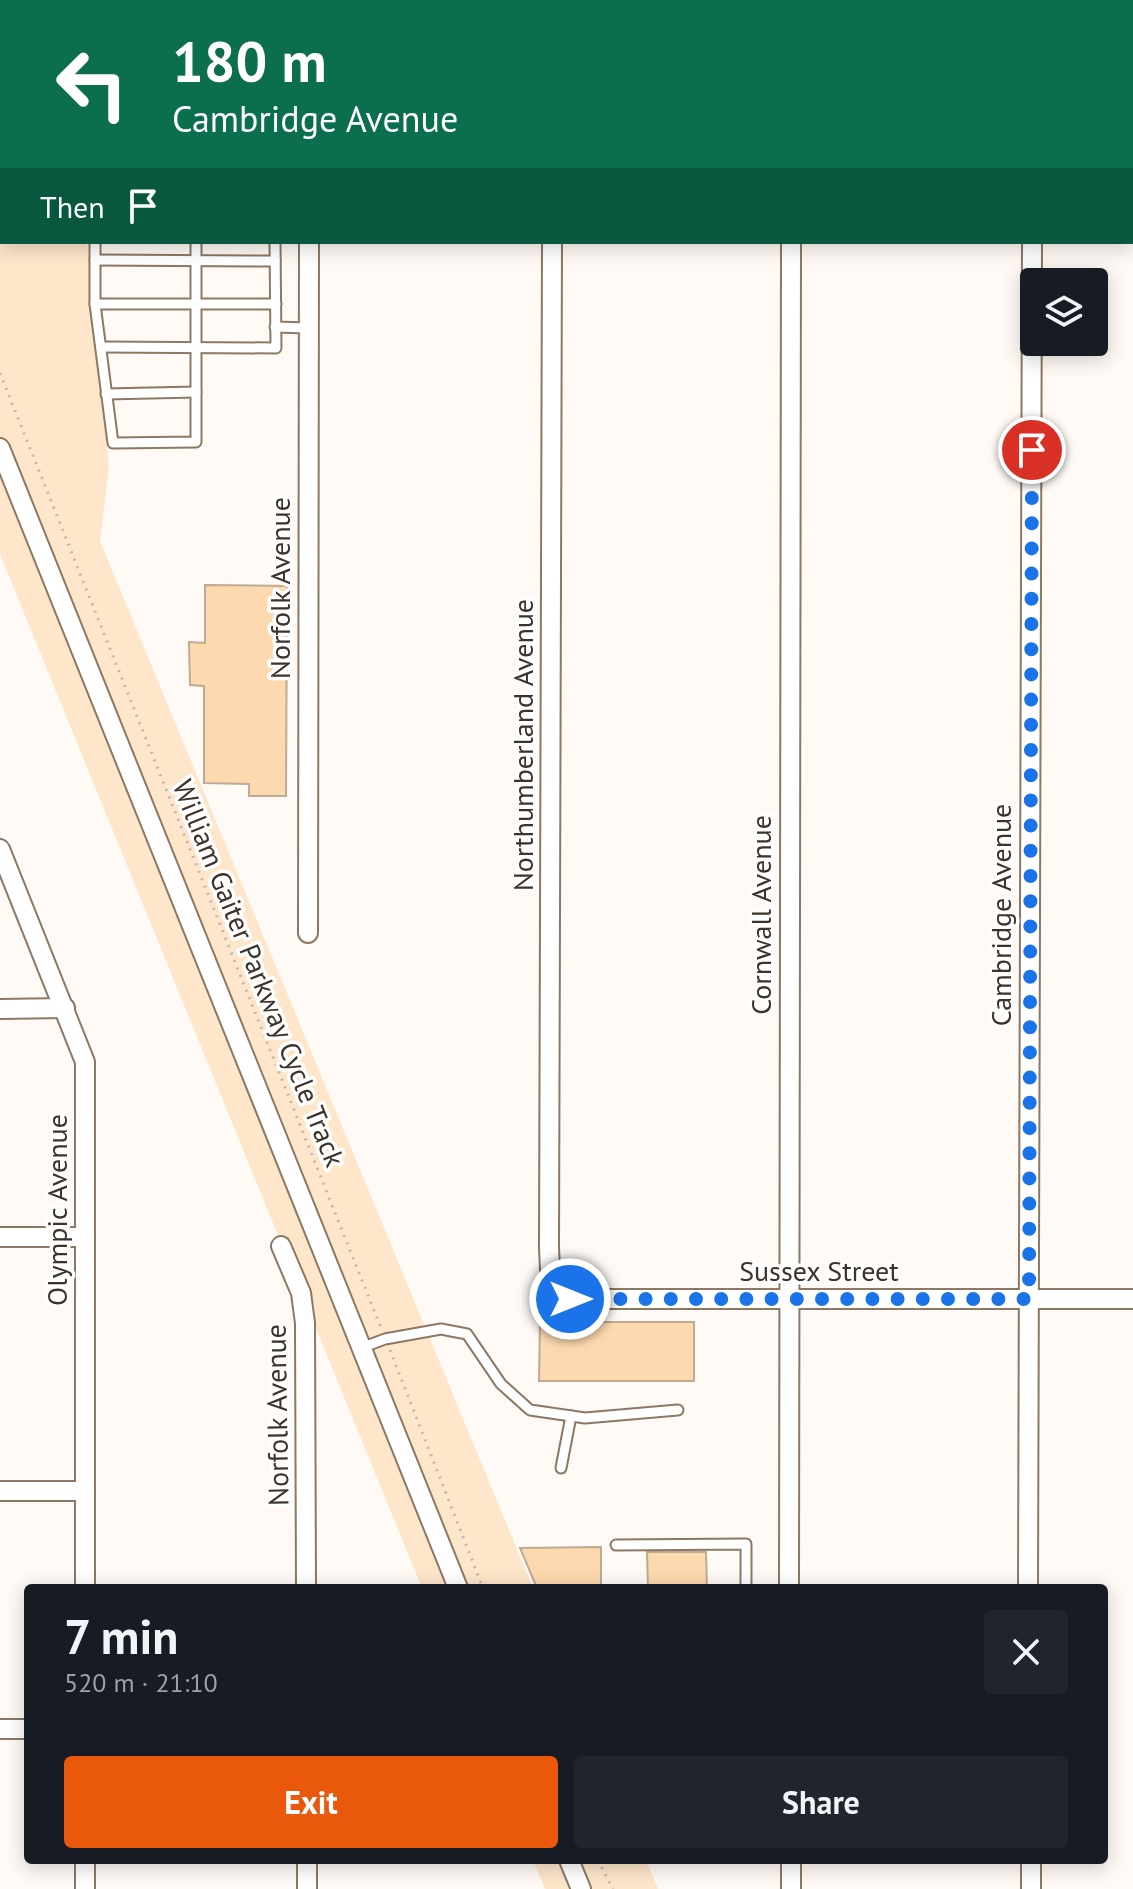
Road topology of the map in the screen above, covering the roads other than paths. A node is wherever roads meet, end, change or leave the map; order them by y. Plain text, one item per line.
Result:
1 (95, 244) edge
2 (196, 244) edge
3 (275, 244) edge
4 (309, 244) edge
5 (552, 244) edge
6 (791, 244) edge
7 (1032, 244) edge
8 (95, 260) junction
9 (196, 261) junction
10 (275, 261) junction
11 (95, 304) junction
12 (276, 304) junction
13 (196, 305) junction
14 (275, 327) junction
15 (308, 328) junction
16 (103, 347) junction
17 (196, 348) junction
18 (196, 392) junction
19 (106, 394) junction
20 (0, 448) edge
21 (0, 849) edge
22 (308, 933) dead end
23 (65, 1008) junction
24 (0, 1009) edge
25 (0, 1237) edge
26 (85, 1237) junction
27 (281, 1246) dead end
28 (549, 1248) joint
29 (789, 1299) junction
30 (1029, 1299) junction
31 (1133, 1299) edge
32 (361, 1348) junction
33 (678, 1410) dead end
34 (571, 1416) junction
35 (561, 1468) dead end
36 (0, 1491) edge
37 (85, 1491) junction
38 (616, 1545) dead end
39 (85, 1584) edge
40 (306, 1584) edge
41 (456, 1584) edge
42 (746, 1584) edge
43 (789, 1584) edge
44 (1028, 1584) edge
45 (0, 1729) edge
46 (24, 1729) edge
47 (85, 1864) edge
48 (307, 1864) edge
49 (571, 1864) edge
50 (791, 1864) edge
51 (1031, 1864) edge
52 (85, 1889) edge
53 (307, 1889) edge
54 (581, 1889) edge
55 (791, 1889) edge
56 (1031, 1889) edge

1 - 8 lane
2 - 9 lane
3 - 10 lane
4 - 15 street, Norfolk Avenue
5 - 28 street, Northumberland Avenue
6 - 29 street, Cornwall Avenue
7 - 30 street, Cambridge Avenue
8 - 9 lane
8 - 11 lane
9 - 10 lane
9 - 13 lane
10 - 12 lane
11 - 13 lane
11 - 16 lane
12 - 13 lane
12 - 14 lane
13 - 17 lane
14 - 15 lane
14 - 17 lane
15 - 22 street, Norfolk Avenue
16 - 17 lane
16 - 19 lane
17 - 18 lane
18 - 19 lane
18 - 19 lane
20 - 32 street
21 - 23 street, Olympic Avenue
23 - 24 street
23 - 26 street, Olympic Avenue
25 - 26 street
26 - 37 street, Olympic Avenue
27 - 40 street, Norfolk Avenue
28 - 29 street, Sussex Street
29 - 30 street, Sussex Street
29 - 43 street, Cornwall Avenue
30 - 31 street, Sussex Street
30 - 44 street, Cambridge Avenue
32 - 34 lane
32 - 41 street
33 - 34 lane
34 - 35 lane
36 - 37 street
37 - 39 street, Olympic Avenue
38 - 42 lane
45 - 46 street
47 - 52 street
48 - 53 street
49 - 54 street
50 - 55 street
51 - 56 street

